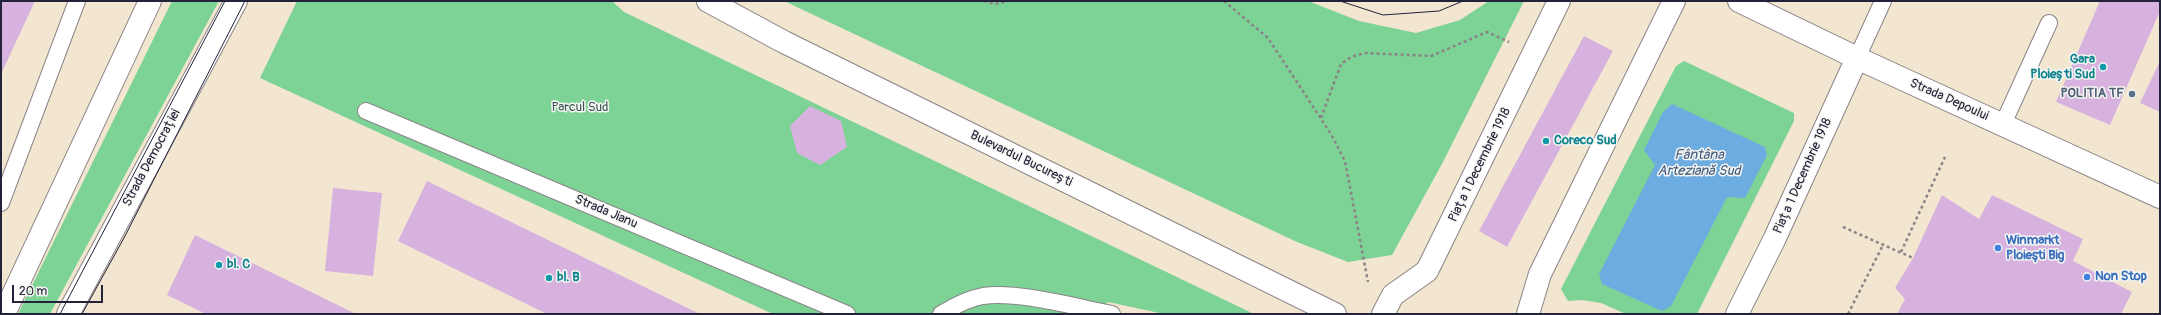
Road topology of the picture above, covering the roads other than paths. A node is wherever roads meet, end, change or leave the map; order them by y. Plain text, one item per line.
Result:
1 (77, 1) edge
2 (150, 1) edge
3 (236, 1) edge
4 (708, 1) edge
5 (1559, 1) edge
6 (1674, 1) edge
7 (1739, 1) edge
8 (1883, 1) edge
9 (2048, 23) dead end
10 (1857, 58) junction
11 (366, 111) dead end
12 (2003, 124) junction
13 (2160, 197) edge
14 (1, 203) edge
15 (4, 314) edge
16 (68, 314) edge
17 (847, 314) edge
18 (941, 314) edge
19 (1112, 314) edge
20 (1335, 314) edge
21 (1383, 314) edge
22 (1528, 314) edge
23 (1737, 314) edge

1 - 14 lane
2 - 15 main road
3 - 16 main road, Strada Democrației
4 - 20 main road, Bulevardul București
5 - 21 main road, Piața 1 Decembrie 1918
6 - 22 main road
7 - 10 main road, Strada Depoului
8 - 10 lane
9 - 12 lane
10 - 12 main road, Strada Depoului
10 - 23 main road, Piața 1 Decembrie 1918
11 - 17 lane, Strada Jianu
12 - 13 main road, Strada Depoului
18 - 19 lane

